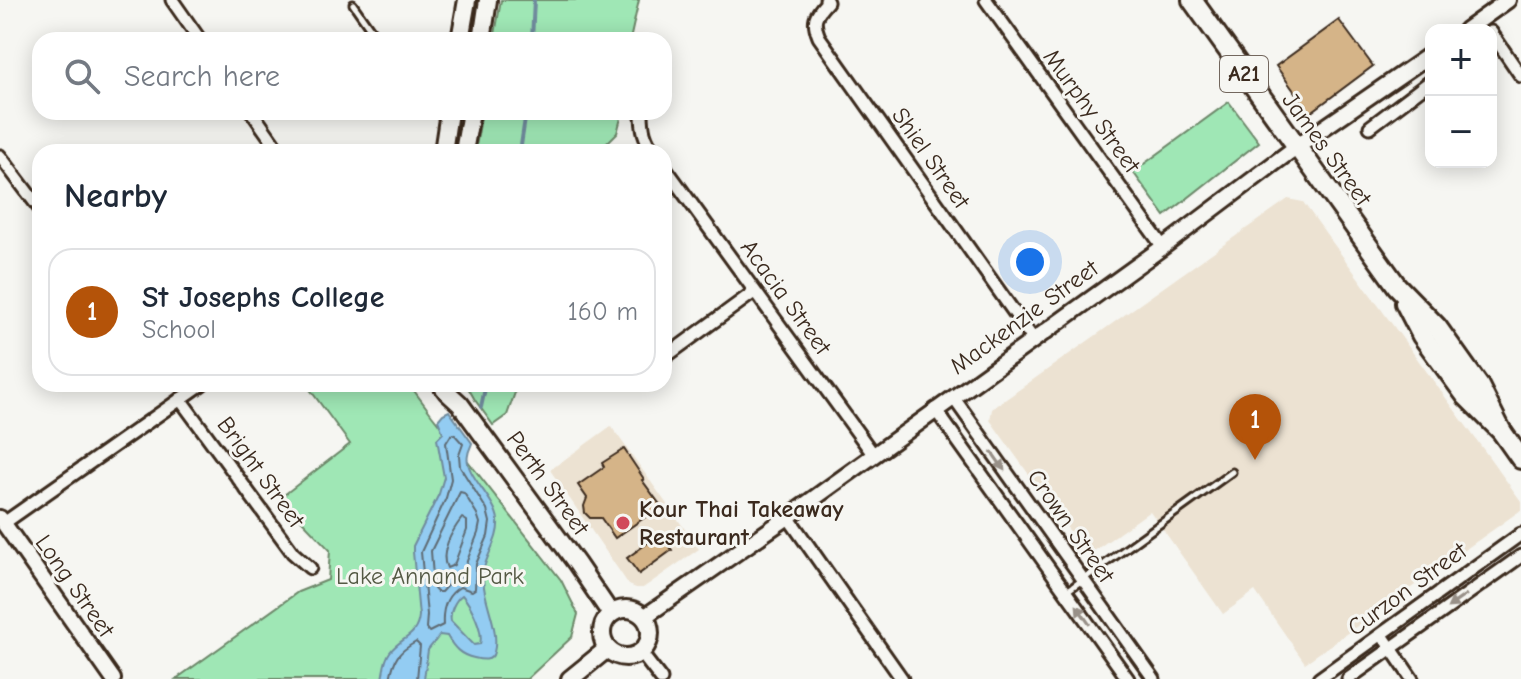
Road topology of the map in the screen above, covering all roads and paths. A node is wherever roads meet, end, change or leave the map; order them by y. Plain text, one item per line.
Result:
1 (172, 0) edge
2 (467, 0) edge
3 (488, 0) edge
4 (986, 0) edge
5 (1192, 0) edge
6 (1508, 0) edge
7 (828, 1) edge
8 (353, 4) dead end
9 (1489, 24) edge
10 (194, 32) edge
11 (372, 32) edge
12 (461, 32) edge
13 (483, 32) edge
14 (1497, 41) edge
15 (1425, 58) edge
16 (1521, 76) edge
17 (1425, 86) edge
18 (258, 120) edge
19 (448, 120) edge
20 (470, 120) edge
21 (642, 120) edge
22 (1370, 127) dead end
23 (274, 144) edge
24 (444, 144) edge
25 (465, 144) edge
26 (649, 144) edge
27 (1296, 147) junction
28 (0, 156) edge
29 (672, 177) edge
30 (32, 198) edge
31 (1163, 247) junction
32 (754, 292) junction
33 (1033, 339) junction
34 (672, 352) edge
35 (190, 392) edge
36 (447, 392) edge
37 (456, 392) edge
38 (953, 397) junction
39 (180, 399) junction
40 (460, 404) junction
41 (935, 409) junction
42 (873, 454) junction
43 (1521, 459) edge
44 (1232, 472) dead end
45 (788, 517) junction
46 (2, 521) edge
47 (1521, 534) edge
48 (1521, 556) edge
49 (310, 568) dead end
50 (1082, 580) junction
51 (1067, 591) junction
52 (611, 614) junction
53 (644, 617) junction
54 (1382, 635) junction
55 (607, 649) junction
56 (1390, 649) junction
57 (641, 653) junction
58 (113, 679) edge
59 (570, 679) edge
60 (661, 679) edge
61 (902, 679) edge
62 (1128, 679) edge
63 (1154, 679) edge
64 (1319, 679) edge
65 (1348, 679) edge
66 (1412, 679) edge

1 - 10 street
2 - 12 main road
3 - 13 main road
4 - 31 street, Murphy Street
5 - 27 highway, James Street / A21
6 - 9 street
7 - 33 street, Shiel Street
8 - 11 lane
14 - 16 street
15 - 27 street, Mackenzie Street
17 - 22 street
18 - 23 street
19 - 24 main road
20 - 25 main road
21 - 26 street
27 - 31 street, Mackenzie Street
27 - 43 highway, James Street / A21
28 - 30 street
29 - 32 street, Acacia Street
31 - 33 street, Mackenzie Street
32 - 34 street
32 - 42 street, Acacia Street
33 - 38 street, Mackenzie Street
35 - 39 street
36 - 40 main road, Perth Street
37 - 40 main road
38 - 41 street, Mackenzie Street
38 -> 50 street, Crown Street
39 - 46 street
39 - 49 street, Bright Street
40 - 52 main road, Perth Street
41 - 42 street, Mackenzie Street
41 - 51 street, Crown Street
42 - 45 street, Mackenzie Street
44 - 50 lane
45 - 53 street, Mackenzie Street
45 - 61 street
46 - 58 street, Long Street
47 - 54 street, Curzon Street
48 -> 56 street, Curzon Street
50 - 51 lane
50 - 63 street, Crown Street
62 -> 51 street, Crown Street
52 - 53 main road
52 - 55 main road
53 - 57 main road
54 - 56 street
54 - 64 street, Curzon Street
55 - 57 main road
55 - 59 main road
56 - 65 street, Curzon Street
56 - 66 street
57 - 60 street

